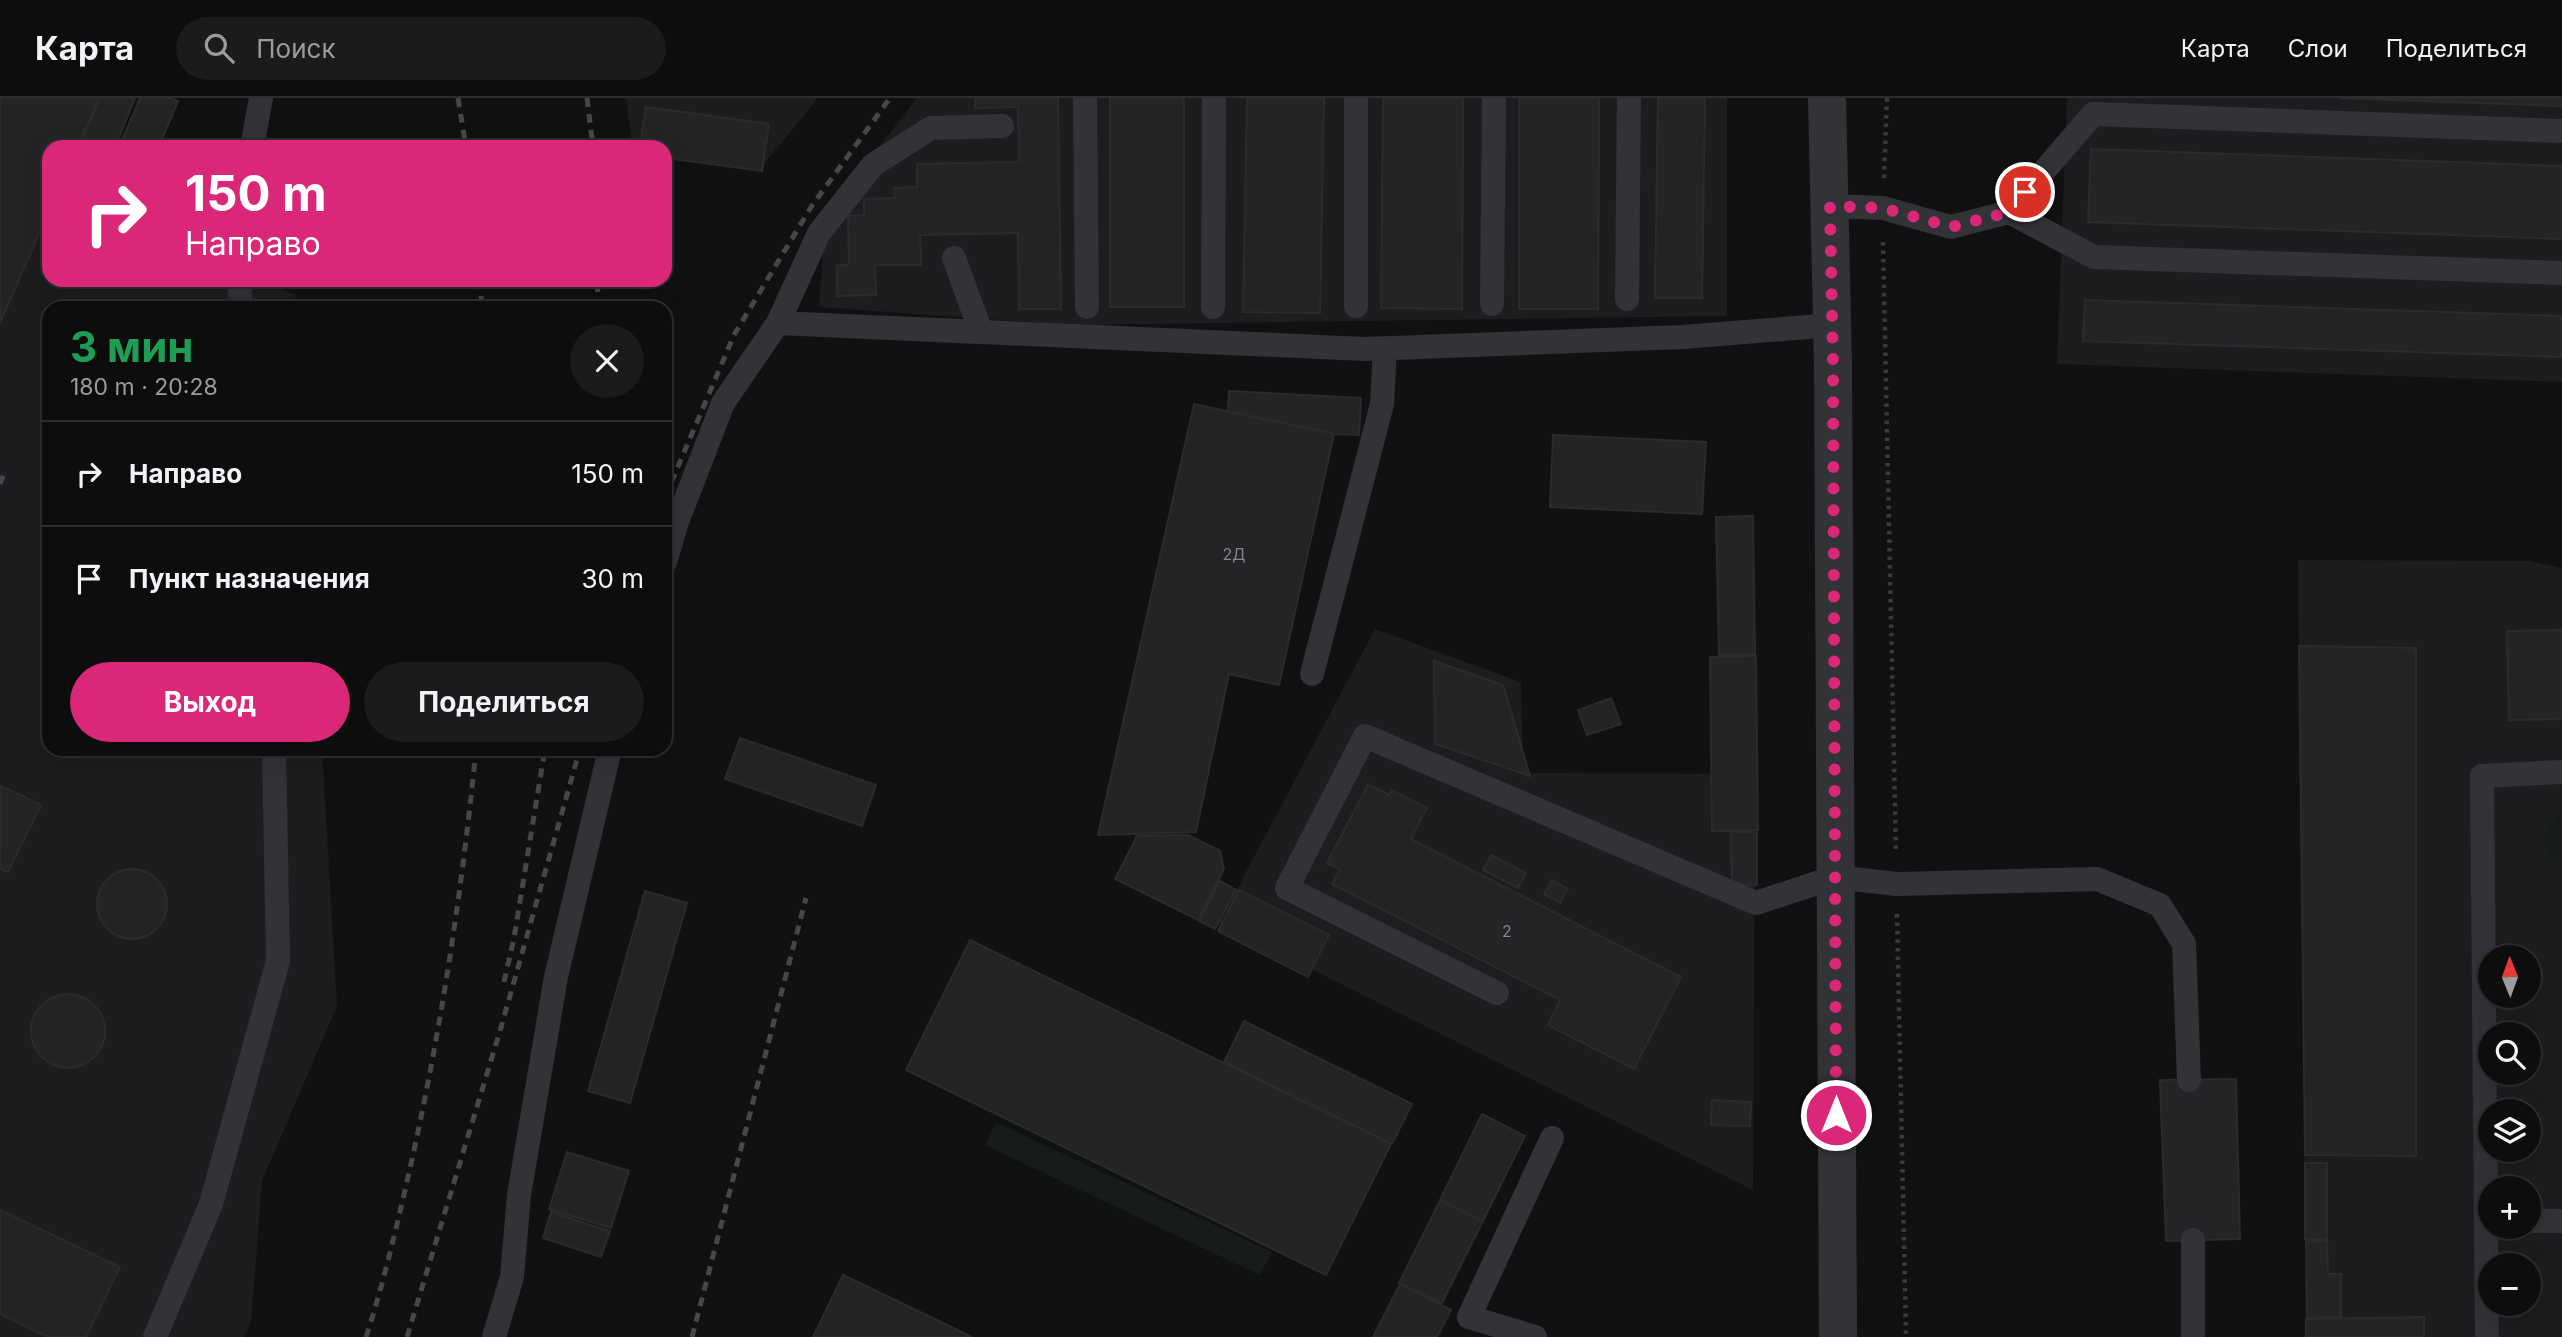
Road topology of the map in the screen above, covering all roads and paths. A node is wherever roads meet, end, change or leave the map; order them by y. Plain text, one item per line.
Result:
1 (261, 98) edge
2 (1085, 98) edge
3 (1214, 98) edge
4 (1356, 98) edge
5 (1494, 98) edge
6 (1629, 98) edge
7 (1827, 98) edge
8 (1887, 98) edge
9 (1002, 126) dead end
10 (2562, 131) edge
11 (254, 140) edge
12 (1830, 206) junction
13 (1883, 208) junction
14 (2009, 212) junction
15 (954, 258) dead end
16 (2562, 273) edge
17 (1627, 299) dead end
18 (1492, 304) dead end
19 (1356, 306) dead end
20 (1087, 307) dead end
21 (1213, 307) dead end
22 (778, 323) junction
23 (1832, 325) junction
24 (981, 332) junction
25 (1385, 349) junction
26 (672, 539) edge
27 (1312, 674) dead end
28 (275, 756) edge
29 (608, 756) edge
30 (2562, 772) edge
31 (1835, 877) junction
32 (1896, 884) junction
33 (1497, 993) dead end
34 (2189, 1080) dead end
35 (1552, 1139) dead end
36 (2487, 1176) edge
37 (2541, 1221) edge
38 (2562, 1221) edge
39 (2488, 1239) edge
40 (2193, 1240) dead end
41 (1840, 1333) edge
42 (155, 1337) edge
43 (494, 1337) edge
44 (1535, 1337) edge
45 (1906, 1337) edge
46 (2193, 1337) edge
47 (2487, 1337) edge

1 - 11 lane
2 - 20 lane
3 - 21 lane
4 - 19 lane
5 - 18 lane
6 - 17 lane
7 - 12 street
8 - 13 path
9 - 22 lane
10 - 14 lane
12 - 13 lane
12 - 23 street
13 - 14 lane
13 - 32 path
14 - 16 lane
15 - 24 lane
22 - 24 lane
22 - 26 lane
23 - 25 lane
23 - 31 street
24 - 25 lane
25 - 27 lane
28 - 42 lane
29 - 43 lane
30 - 36 lane
31 - 32 lane
31 - 33 lane
31 - 41 street
32 - 34 lane
32 - 45 path
35 - 44 lane
37 - 38 lane
39 - 47 lane
40 - 46 lane

